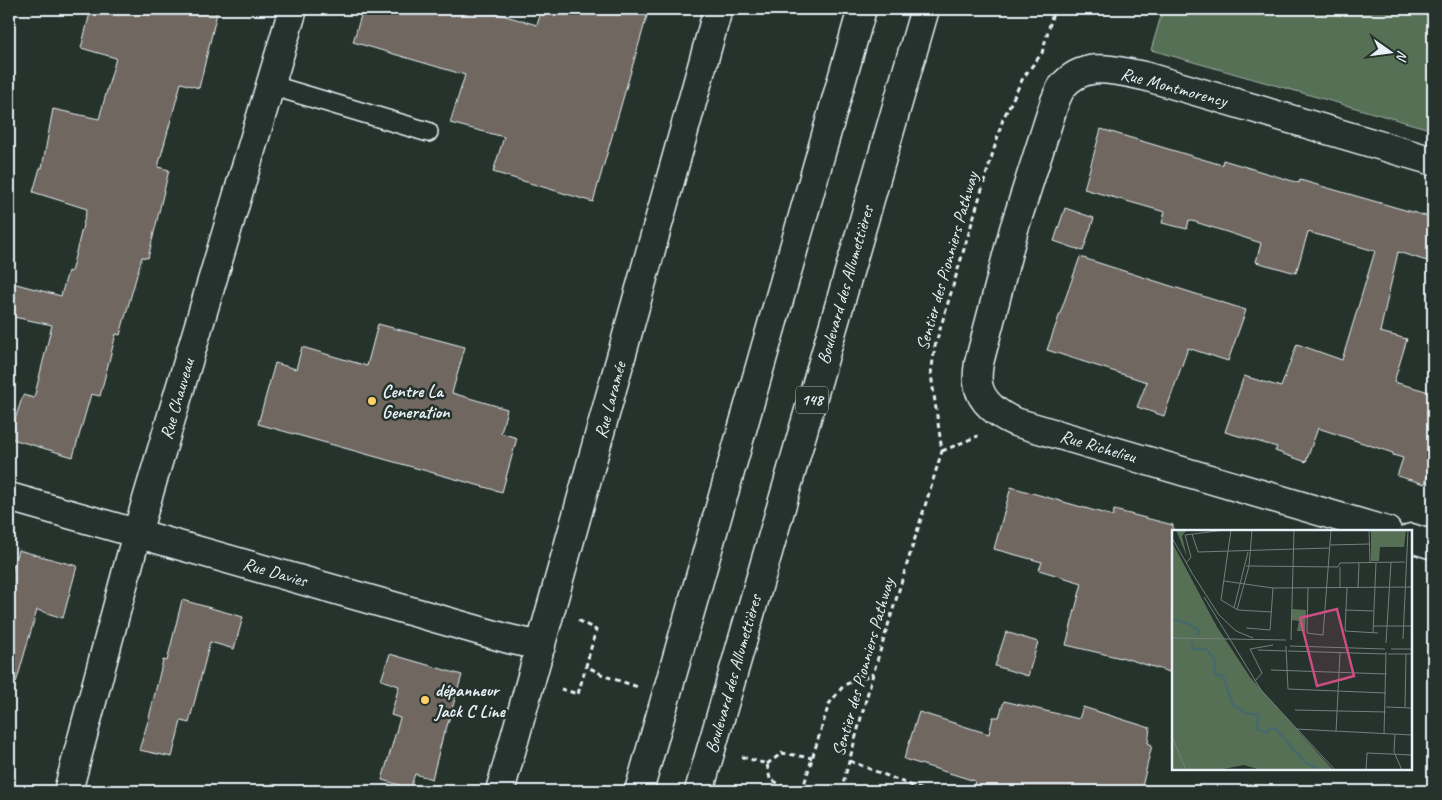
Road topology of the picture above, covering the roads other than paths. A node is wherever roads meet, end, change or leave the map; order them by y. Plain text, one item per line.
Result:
1 (292, 9) edge
2 (718, 9) edge
3 (862, 9) edge
4 (925, 9) edge
5 (270, 86) junction
6 (428, 132) dead end
7 (1433, 161) edge
8 (1014, 229) joint
9 (9, 497) edge
10 (1384, 530) edge
11 (137, 533) junction
12 (1412, 538) edge
13 (1433, 545) edge
14 (541, 646) junction
15 (68, 791) edge
16 (500, 791) edge
17 (639, 791) edge
18 (699, 791) edge

1 - 5 street, Rue Chauveau
2 - 14 street, Rue Laramée
3 - 17 street
4 - 18 street, Boulevard des Allumettières / 148
5 - 6 lane
5 - 11 street, Rue Chauveau
7 - 8 street, Rue Montmorency
8 - 10 street, Rue Richelieu
9 - 11 street, Rue Davies
11 - 14 street, Rue Davies
11 - 15 street, Rue Chauveau
12 - 13 street
14 - 16 street, Rue Laramée

